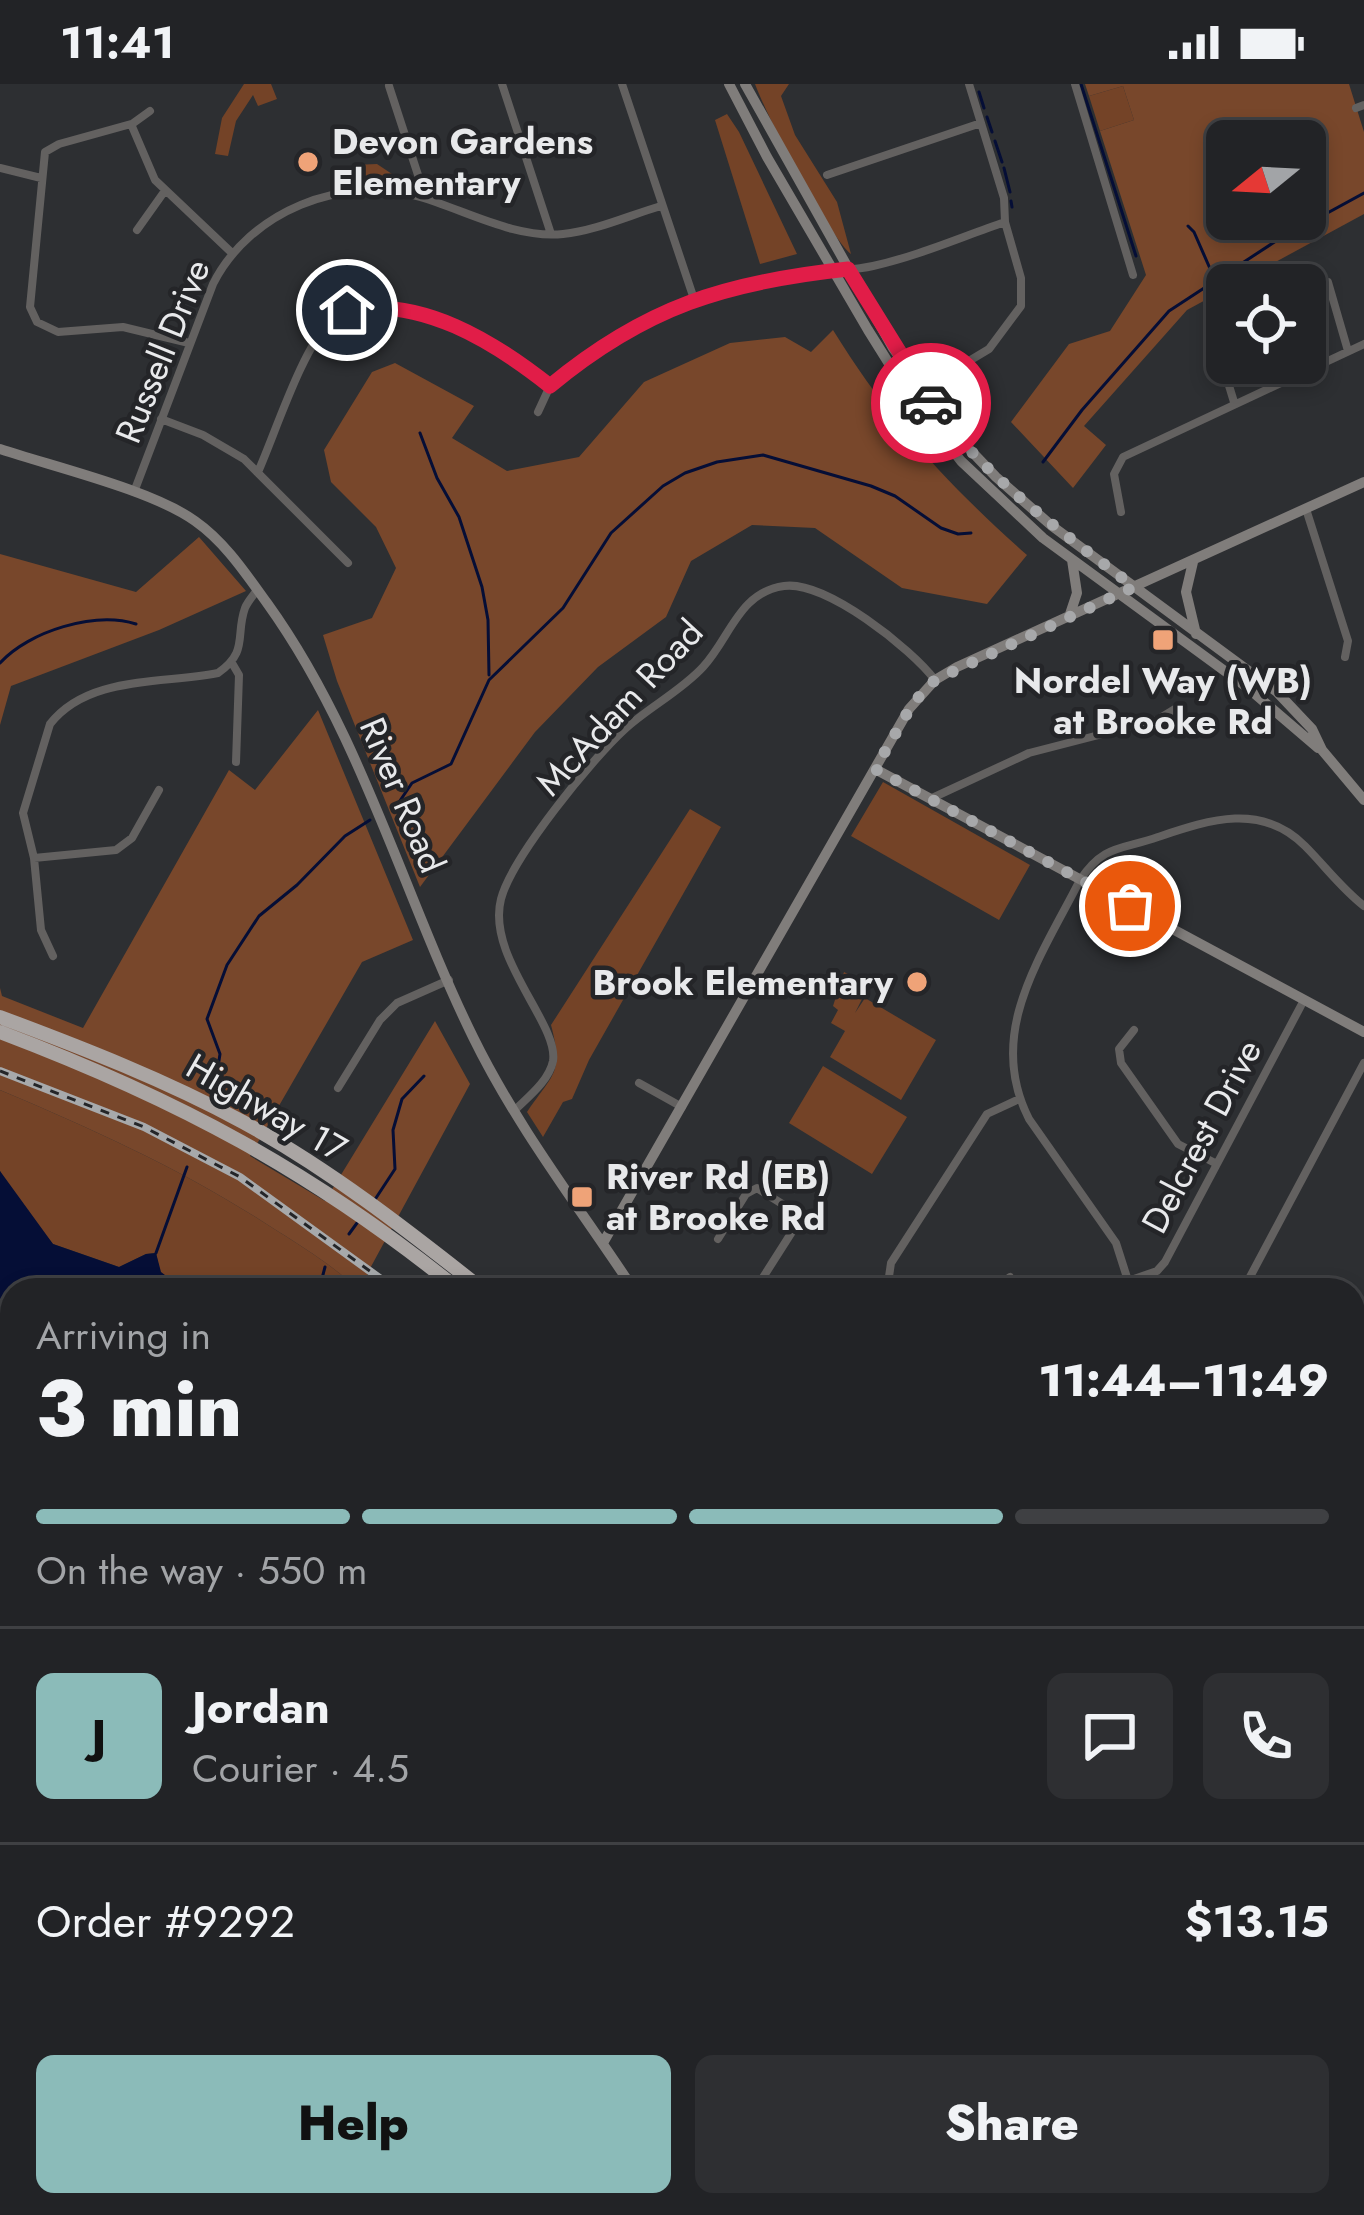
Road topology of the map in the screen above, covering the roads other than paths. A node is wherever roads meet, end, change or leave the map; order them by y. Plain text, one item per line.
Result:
1 (502, 84) edge
2 (622, 84) edge
3 (729, 84) edge
4 (745, 84) edge
5 (969, 84) edge
6 (1075, 84) edge
7 (389, 86) edge
8 (150, 111) dead end
9 (981, 123) junction
10 (131, 124) junction
11 (0, 168) edge
12 (826, 175) dead end
13 (41, 178) junction
14 (164, 192) junction
15 (416, 195) junction
16 (661, 206) junction
17 (1005, 222) junction
18 (137, 230) dead end
19 (551, 234) junction
20 (232, 253) junction
21 (848, 269) junction
22 (834, 271) junction
23 (1133, 275) dead end
24 (1328, 282) dead end
25 (694, 299) junction
26 (189, 343) junction
27 (1364, 344) edge
28 (1348, 351) junction
29 (959, 367) dead end
30 (1228, 384) edge
31 (550, 386) junction
32 (1234, 402) junction
33 (538, 412) dead end
34 (161, 419) junction
35 (0, 448) edge
36 (258, 472) junction
37 (1364, 482) edge
38 (134, 494) junction
39 (1306, 509) junction
40 (1121, 512) dead end
41 (1072, 560) junction
42 (1193, 562) junction
43 (348, 563) dead end
44 (1134, 587) junction
45 (257, 590) junction
46 (1119, 593) junction
47 (1070, 614) junction
48 (1196, 634) junction
49 (1346, 657) dead end
50 (232, 663) junction
51 (935, 680) junction
52 (1175, 709) dead end
53 (1322, 750) junction
54 (236, 763) dead end
55 (875, 769) junction
56 (159, 790) dead end
57 (930, 799) junction
58 (1364, 800) edge
59 (34, 858) junction
60 (1080, 880) junction
61 (1364, 905) edge
62 (53, 956) dead end
63 (449, 980) junction
64 (1304, 1000) junction
65 (0, 1017) edge
66 (1134, 1030) dead end
67 (0, 1033) edge
68 (1364, 1033) edge
69 (1364, 1063) edge
70 (639, 1083) dead end
71 (338, 1088) dead end
72 (1019, 1099) junction
73 (184, 1100) junction
74 (682, 1107) junction
75 (514, 1111) junction
76 (1217, 1164) junction
77 (378, 1218) junction
78 (718, 1238) dead end
79 (603, 1244) junction
80 (446, 1278) edge
81 (466, 1278) edge
82 (626, 1278) edge
83 (763, 1278) edge
84 (889, 1278) edge
85 (1128, 1278) edge
86 (1144, 1278) edge
87 (1249, 1278) edge

1 - 19 street
2 - 16 street
3 - 22 street
4 - 21 street
5 - 9 street
6 - 23 street
7 - 15 street
8 - 10 street
9 - 12 street
9 - 17 street
10 - 13 street
10 - 14 street
11 - 13 street
13 - 26 street
14 - 18 street
14 - 20 street
15 - 19 street, Russell Drive
15 - 20 street, Russell Drive
16 - 19 street, Russell Drive
16 - 25 street
17 - 21 street
17 - 29 street
20 - 26 street, Russell Drive
21 - 22 street
21 - 44 street
22 - 25 street
22 - 41 street
24 - 28 street
25 - 31 street
26 - 34 street, Russell Drive
27 - 28 street
28 - 32 street
30 - 32 street
31 - 33 street
31 - 36 street
32 - 40 street
34 - 36 street
34 - 38 street, Russell Drive
35 - 38 street, River Road
36 - 43 street
37 - 39 street
38 - 45 street, River Road
39 - 42 street
39 - 49 street
41 - 46 street
41 - 47 street
42 - 44 street
42 - 48 street
44 - 46 street
44 - 48 street
45 - 50 street
45 - 63 street, River Road
46 - 47 street
46 - 53 street
47 - 51 street
48 - 53 street
50 - 54 street
50 - 59 street
51 - 55 street
51 - 75 street, McAdam Road
52 - 57 street
53 - 58 street
55 - 57 street
55 - 74 street
56 - 59 street
57 - 60 street
59 - 62 street
60 - 61 street
60 - 64 street
60 - 72 street
63 - 71 street
63 - 75 street, River Road
64 - 68 street
64 - 76 street, Delcrest Drive
65 - 73 highway, Highway 17
66 - 76 street
67 - 73 highway, Highway 17
69 - 87 street
70 - 74 street
72 - 84 street
72 - 85 street
73 - 77 highway, Highway 17
74 - 79 street
75 - 79 street, River Road
76 - 86 street, Delcrest Drive
77 - 80 highway, Highway 17
77 - 81 highway, Highway 17
78 - 83 street
79 - 82 street, River Road

